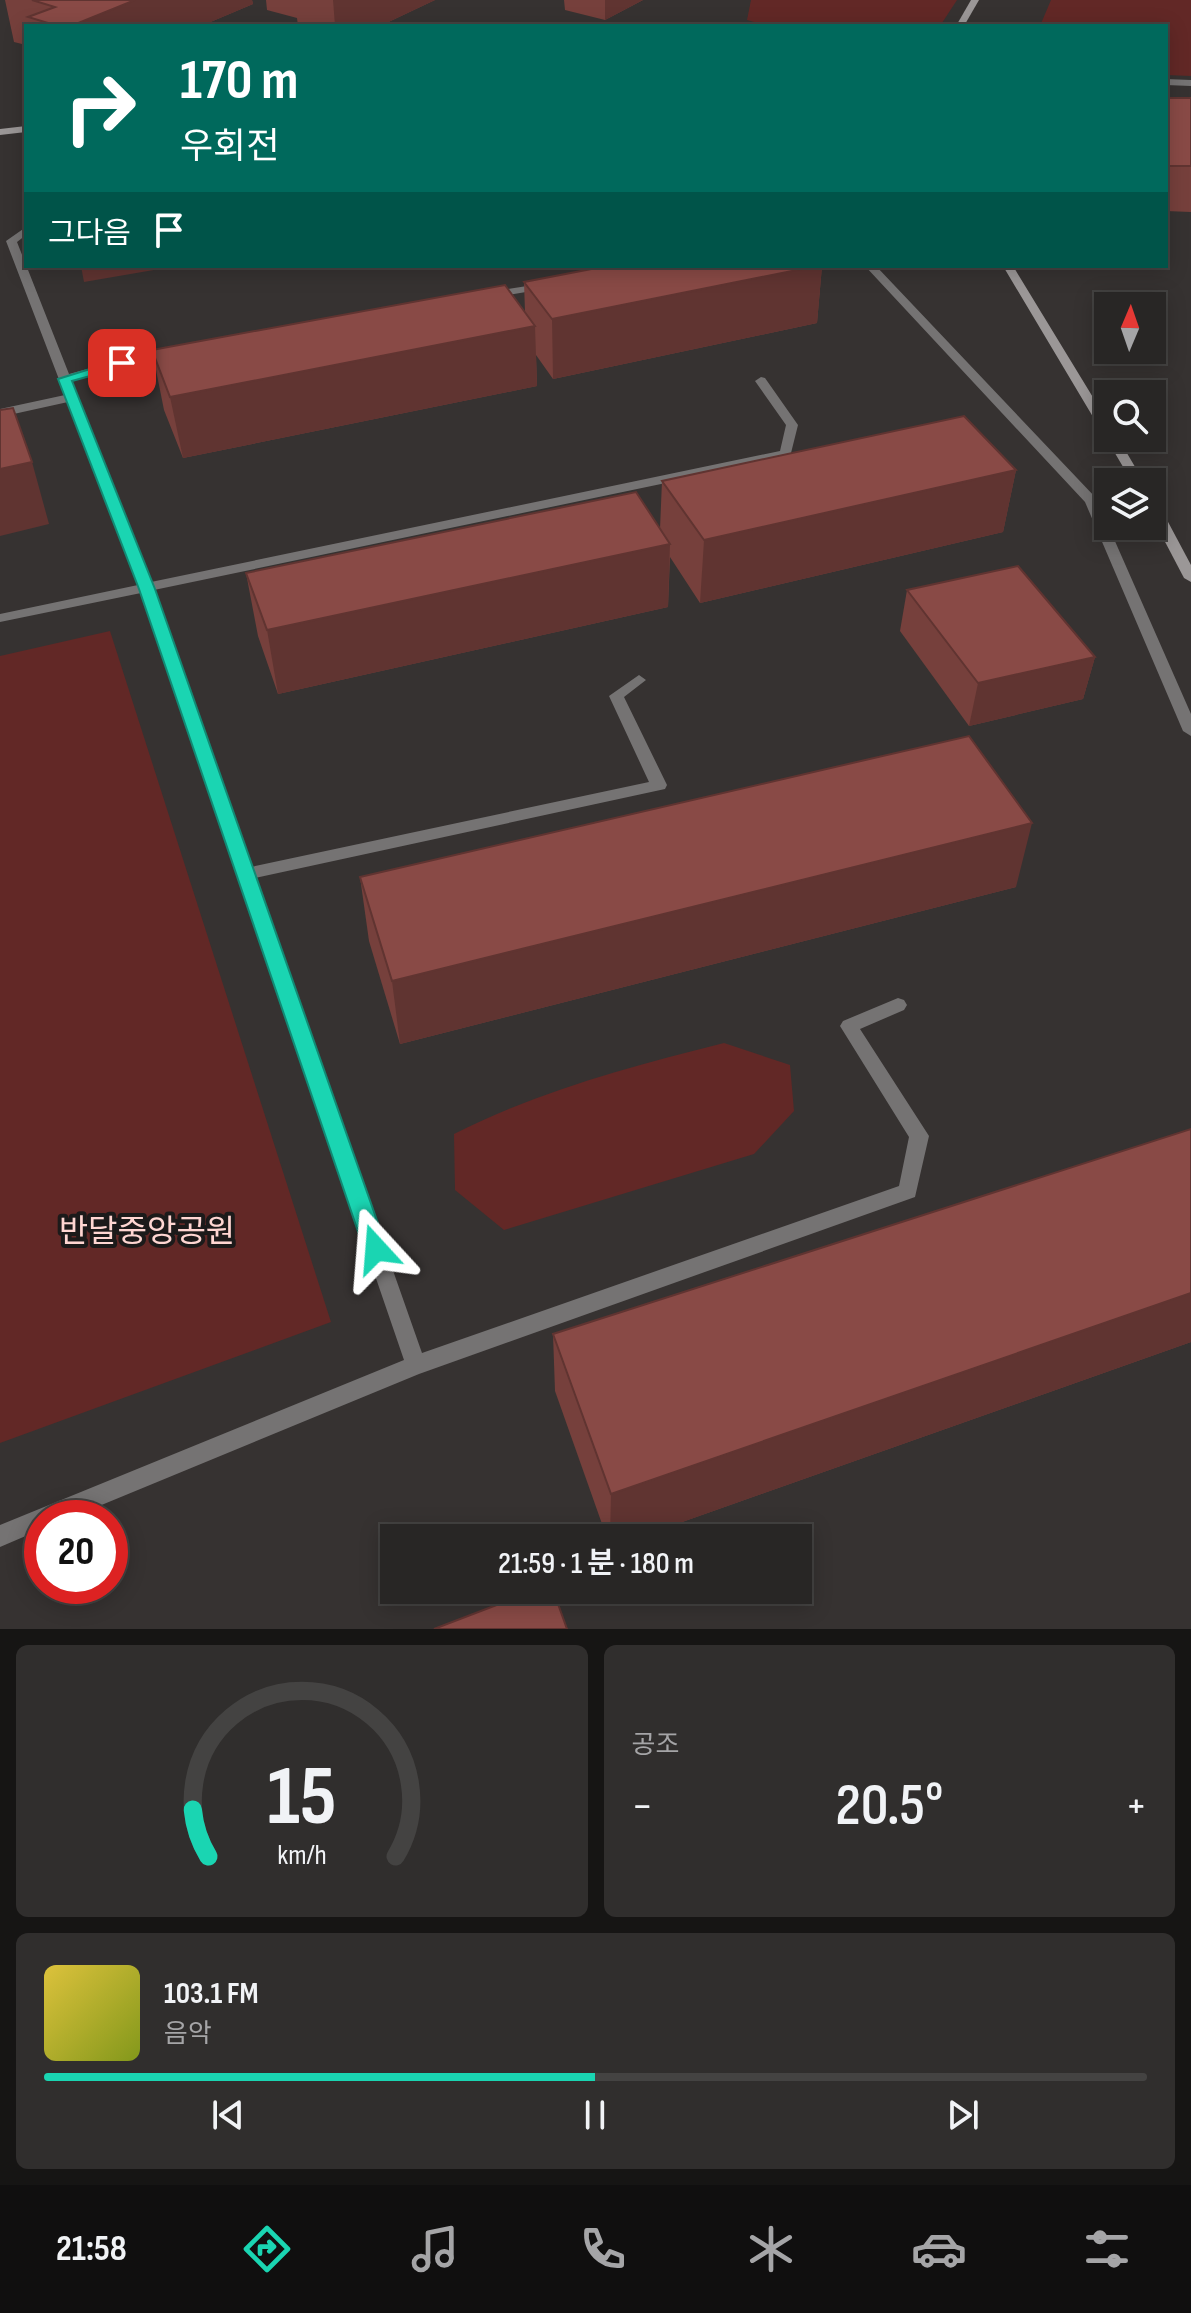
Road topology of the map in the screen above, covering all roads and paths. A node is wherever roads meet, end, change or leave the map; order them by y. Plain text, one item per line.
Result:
1 (975, 0) edge
2 (961, 24) edge
3 (1168, 82) edge
4 (1191, 83) edge
5 (24, 129) edge
6 (0, 132) edge
7 (24, 231) edge
8 (8, 255) edge
9 (872, 268) edge
10 (1009, 268) edge
11 (566, 282) edge
12 (473, 298) edge
13 (179, 347) edge
14 (65, 379) junction
15 (761, 381) dead end
16 (72, 397) junction
17 (1094, 409) edge
18 (0, 413) edge
19 (1166, 531) edge
20 (1191, 578) edge
21 (147, 589) junction
22 (0, 618) edge
23 (639, 680) dead end
24 (1191, 731) edge
25 (245, 874) junction
26 (898, 1005) dead end
27 (416, 1365) junction
28 (86, 1500) edge
29 (24, 1526) edge
30 (0, 1536) edge

1 - 2 street
3 - 4 street
5 - 6 street
7 - 8 street
8 - 14 street
9 - 24 street
10 - 17 street
11 - 12 street
13 - 14 street
14 - 16 street
15 - 21 street
16 - 18 street
16 - 21 street
19 - 20 street
21 - 22 street
21 - 25 street
23 - 25 street
25 - 27 street
26 - 27 street
27 - 28 street
29 - 30 street

